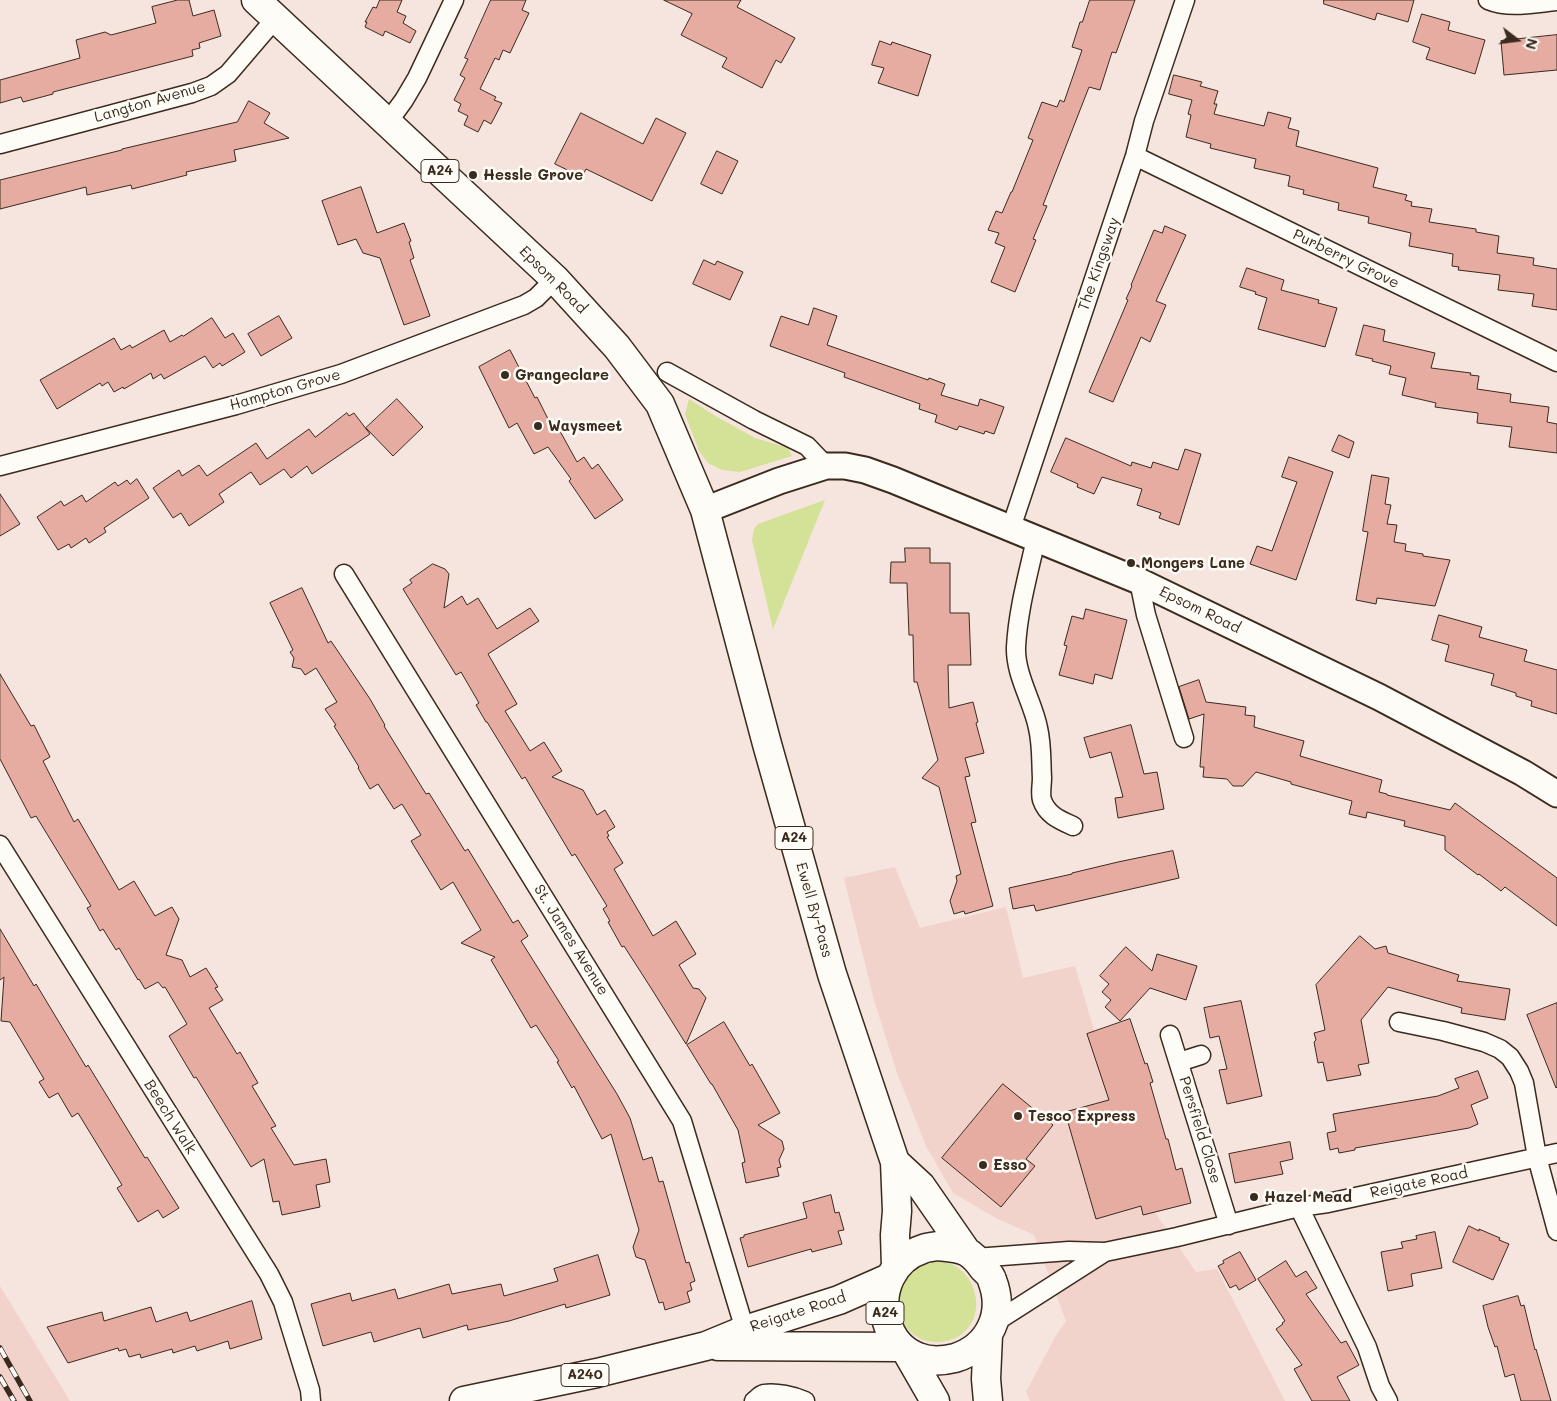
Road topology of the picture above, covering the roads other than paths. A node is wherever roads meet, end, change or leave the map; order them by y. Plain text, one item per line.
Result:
1 (454, 0) edge
2 (1185, 0) edge
3 (1488, 0) edge
4 (1557, 1) edge
5 (266, 9) edge
6 (388, 122) junction
7 (0, 144) edge
8 (1136, 156) junction
9 (555, 279) junction
10 (1557, 362) edge
11 (668, 372) dead end
12 (0, 466) edge
13 (826, 466) junction
14 (705, 510) junction
15 (1011, 528) junction
16 (1036, 539) junction
17 (344, 574) dead end
18 (1139, 581) junction
19 (1184, 738) dead end
20 (1557, 794) edge
21 (1073, 826) dead end
22 (0, 846) edge
23 (1399, 1022) dead end
24 (1170, 1035) dead end
25 (1201, 1055) dead end
26 (1179, 1062) junction
27 (1557, 1153) edge
28 (1537, 1157) junction
29 (896, 1162) junction
30 (1299, 1207) junction
31 (1229, 1225) junction
32 (1557, 1231) edge
33 (1105, 1252) junction
34 (971, 1255) junction
35 (893, 1272) junction
36 (991, 1329) junction
37 (745, 1330) junction
38 (706, 1346) junction
39 (904, 1350) junction
40 (311, 1401) edge
41 (464, 1401) edge
42 (754, 1401) edge
43 (805, 1401) edge
44 (935, 1401) edge
45 (988, 1401) edge
46 (1388, 1401) edge

1 - 6 street
2 - 8 street, The Kingsway
3 - 4 street
5 - 6 highway, Epsom Road / A24
5 - 7 street, Langton Avenue
6 - 9 highway, Epsom Road / A24
8 - 10 street, Purberry Grove
8 - 15 street, The Kingsway
9 - 12 street, Hampton Grove
9 - 14 highway, Epsom Road / A24
11 - 13 street
13 - 14 street, Epsom Road
13 - 15 street, Epsom Road
14 - 29 highway, Ewell By-Pass / A24
15 - 16 street, Epsom Road
16 - 18 street, Epsom Road
16 - 21 street
17 - 37 street, St. James Avenue
18 - 19 street
18 - 20 street, Epsom Road
22 - 40 street, Beech Walk
23 - 28 street
24 - 26 street, Persfield Close
25 - 26 street
26 - 31 street, Persfield Close
27 - 28 street, Reigate Road
28 - 30 street, Reigate Road
28 - 32 street
29 - 34 highway, Ewell By-Pass / A24
29 - 35 highway, Ewell By-Pass / A24
30 - 31 street, Reigate Road
30 - 46 street
31 - 33 street, Reigate Road
33 - 34 street, Reigate Road
33 - 36 street, Reigate Road
34 - 35 highway
34 - 36 highway, Ewell By-Pass / A24
35 - 37 highway, Reigate Road / A240
35 - 39 highway, Ewell By-Pass / A24
36 - 39 highway
36 - 45 highway, Ewell By-Pass / A24
37 - 38 highway, Reigate Road / A240
38 - 39 highway, Reigate Road / A240
38 - 41 highway, Reigate Road / A240
39 - 44 highway, Ewell By-Pass / A24
42 - 43 street

